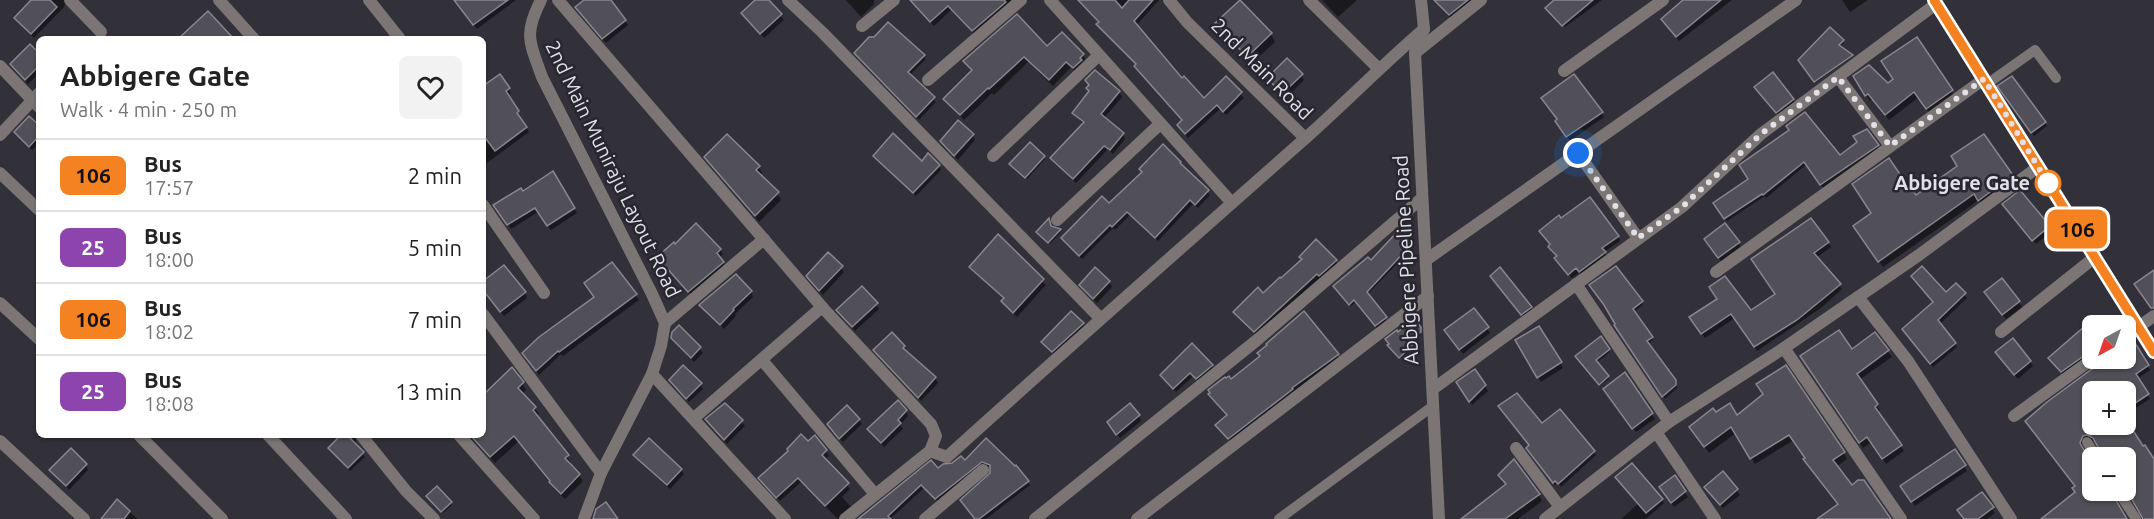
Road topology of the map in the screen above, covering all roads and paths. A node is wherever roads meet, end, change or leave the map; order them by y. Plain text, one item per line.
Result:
1 (70, 0) edge
2 (219, 0) edge
3 (369, 0) edge
4 (541, 0) edge
5 (558, 0) edge
6 (788, 0) edge
7 (894, 0) edge
8 (1022, 0) edge
9 (1050, 0) edge
10 (1169, 0) edge
11 (1309, 0) edge
12 (1421, 0) edge
13 (1481, 0) edge
14 (1663, 0) edge
15 (1796, 0) edge
16 (1935, 2) edge
17 (862, 26) dead end
18 (1424, 29) junction
19 (99, 36) edge
20 (251, 36) edge
21 (398, 36) edge
22 (1415, 53) junction
23 (1098, 56) junction
24 (0, 66) edge
25 (1378, 68) junction
26 (1564, 71) dead end
27 (1838, 77) junction
28 (2056, 78) dead end
29 (928, 80) dead end
30 (1985, 81) junction
31 (36, 99) edge
32 (36, 101) edge
33 (1160, 123) junction
34 (0, 135) edge
35 (1305, 138) junction
36 (1890, 146) junction
37 (1578, 153) junction
38 (993, 156) dead end
39 (2038, 167) junction
40 (0, 173) edge
41 (1422, 198) junction
42 (1232, 203) junction
43 (36, 207) edge
44 (486, 209) edge
45 (1057, 220) dead end
46 (1638, 238) junction
47 (764, 239) junction
48 (2095, 257) junction
49 (1426, 260) junction
50 (1716, 272) dead end
51 (1576, 284) junction
52 (544, 293) dead end
53 (1428, 296) junction
54 (1858, 297) junction
55 (0, 303) edge
56 (822, 308) junction
57 (2154, 316) edge
58 (486, 318) edge
59 (1100, 318) junction
60 (665, 323) junction
61 (2139, 327) junction
62 (2136, 329) edge
63 (2001, 332) dead end
64 (36, 336) edge
65 (1784, 348) junction
66 (2154, 352) edge
67 (762, 360) junction
68 (2082, 367) edge
69 (652, 374) junction
70 (1433, 388) junction
71 (1433, 406) junction
72 (2014, 416) dead end
73 (694, 418) junction
74 (1669, 422) junction
75 (1656, 432) junction
76 (143, 438) edge
77 (271, 438) edge
78 (363, 438) edge
79 (462, 438) edge
80 (0, 441) edge
81 (2087, 442) dead end
82 (2090, 447) edge
83 (1516, 448) dead end
84 (930, 451) junction
85 (983, 470) dead end
86 (601, 473) junction
87 (874, 494) junction
88 (2125, 501) edge
89 (1560, 507) junction
90 (2007, 518) edge
91 (84, 519) edge
92 (222, 519) edge
93 (346, 519) edge
94 (434, 519) edge
95 (534, 519) edge
96 (584, 519) edge
97 (785, 519) edge
98 (845, 519) edge
99 (925, 519) edge
100 (1035, 519) edge
101 (1137, 519) edge
102 (1279, 519) edge
103 (1439, 519) edge
104 (1545, 519) edge
105 (1715, 519) edge
106 (1900, 519) edge
107 (2136, 519) edge

1 - 19 street
2 - 20 street
3 - 21 street
4 - 60 street, 2nd Main Muniraju Layout Road
5 - 47 street
6 - 59 street
7 - 17 street
8 - 29 street
9 - 23 street
10 - 35 street, 2nd Main Road
11 - 25 street
12 - 18 street, Abbigere Pipeline Road
13 - 22 street
14 - 26 street
15 - 37 street
16 - 27 street
16 - 30 main road
18 - 22 street, Abbigere Pipeline Road
18 - 25 street
22 - 41 street, Abbigere Pipeline Road
23 - 33 street
23 - 38 street
24 - 31 street
25 - 35 street
27 - 36 street
27 - 46 street
28 - 30 lane
30 - 36 street
30 - 39 main road
32 - 34 street
33 - 42 street
33 - 45 street
35 - 42 street
36 - 50 street
37 - 46 street
37 - 49 street
39 - 48 main road
39 - 54 street
40 - 43 street
41 - 49 street, Abbigere Pipeline Road
41 - 100 street
42 - 59 street
44 - 52 street
46 - 51 street
47 - 56 street
47 - 60 street
48 - 61 main road
48 - 63 street
49 - 53 street, Abbigere Pipeline Road
51 - 70 street
51 - 74 street
53 - 70 street, Abbigere Pipeline Road
53 - 101 street
54 - 65 street
54 - 90 street
55 - 64 street
56 - 67 street
56 - 84 street
57 - 61 street
58 - 86 street
59 - 84 street
60 - 69 street, 2nd Main Muniraju Layout Road
61 - 62 street
61 - 66 main road
65 - 74 street
65 - 106 street
67 - 73 street
67 - 87 street
68 - 72 street
69 - 73 street
69 - 86 street, 2nd Main Muniraju Layout Road
70 - 71 street, Abbigere Pipeline Road
71 - 102 lane
71 - 103 street, Abbigere Pipeline Road
73 - 97 street
74 - 75 street
75 - 89 street
75 - 105 street
76 - 92 street
77 - 93 street
78 - 94 street
79 - 95 street
80 - 91 street
81 - 82 lane
83 - 89 street
84 - 87 street
85 - 99 street
86 - 96 street, 2nd Main Muniraju Layout Road
87 - 98 street
88 - 107 lane
89 - 104 street

